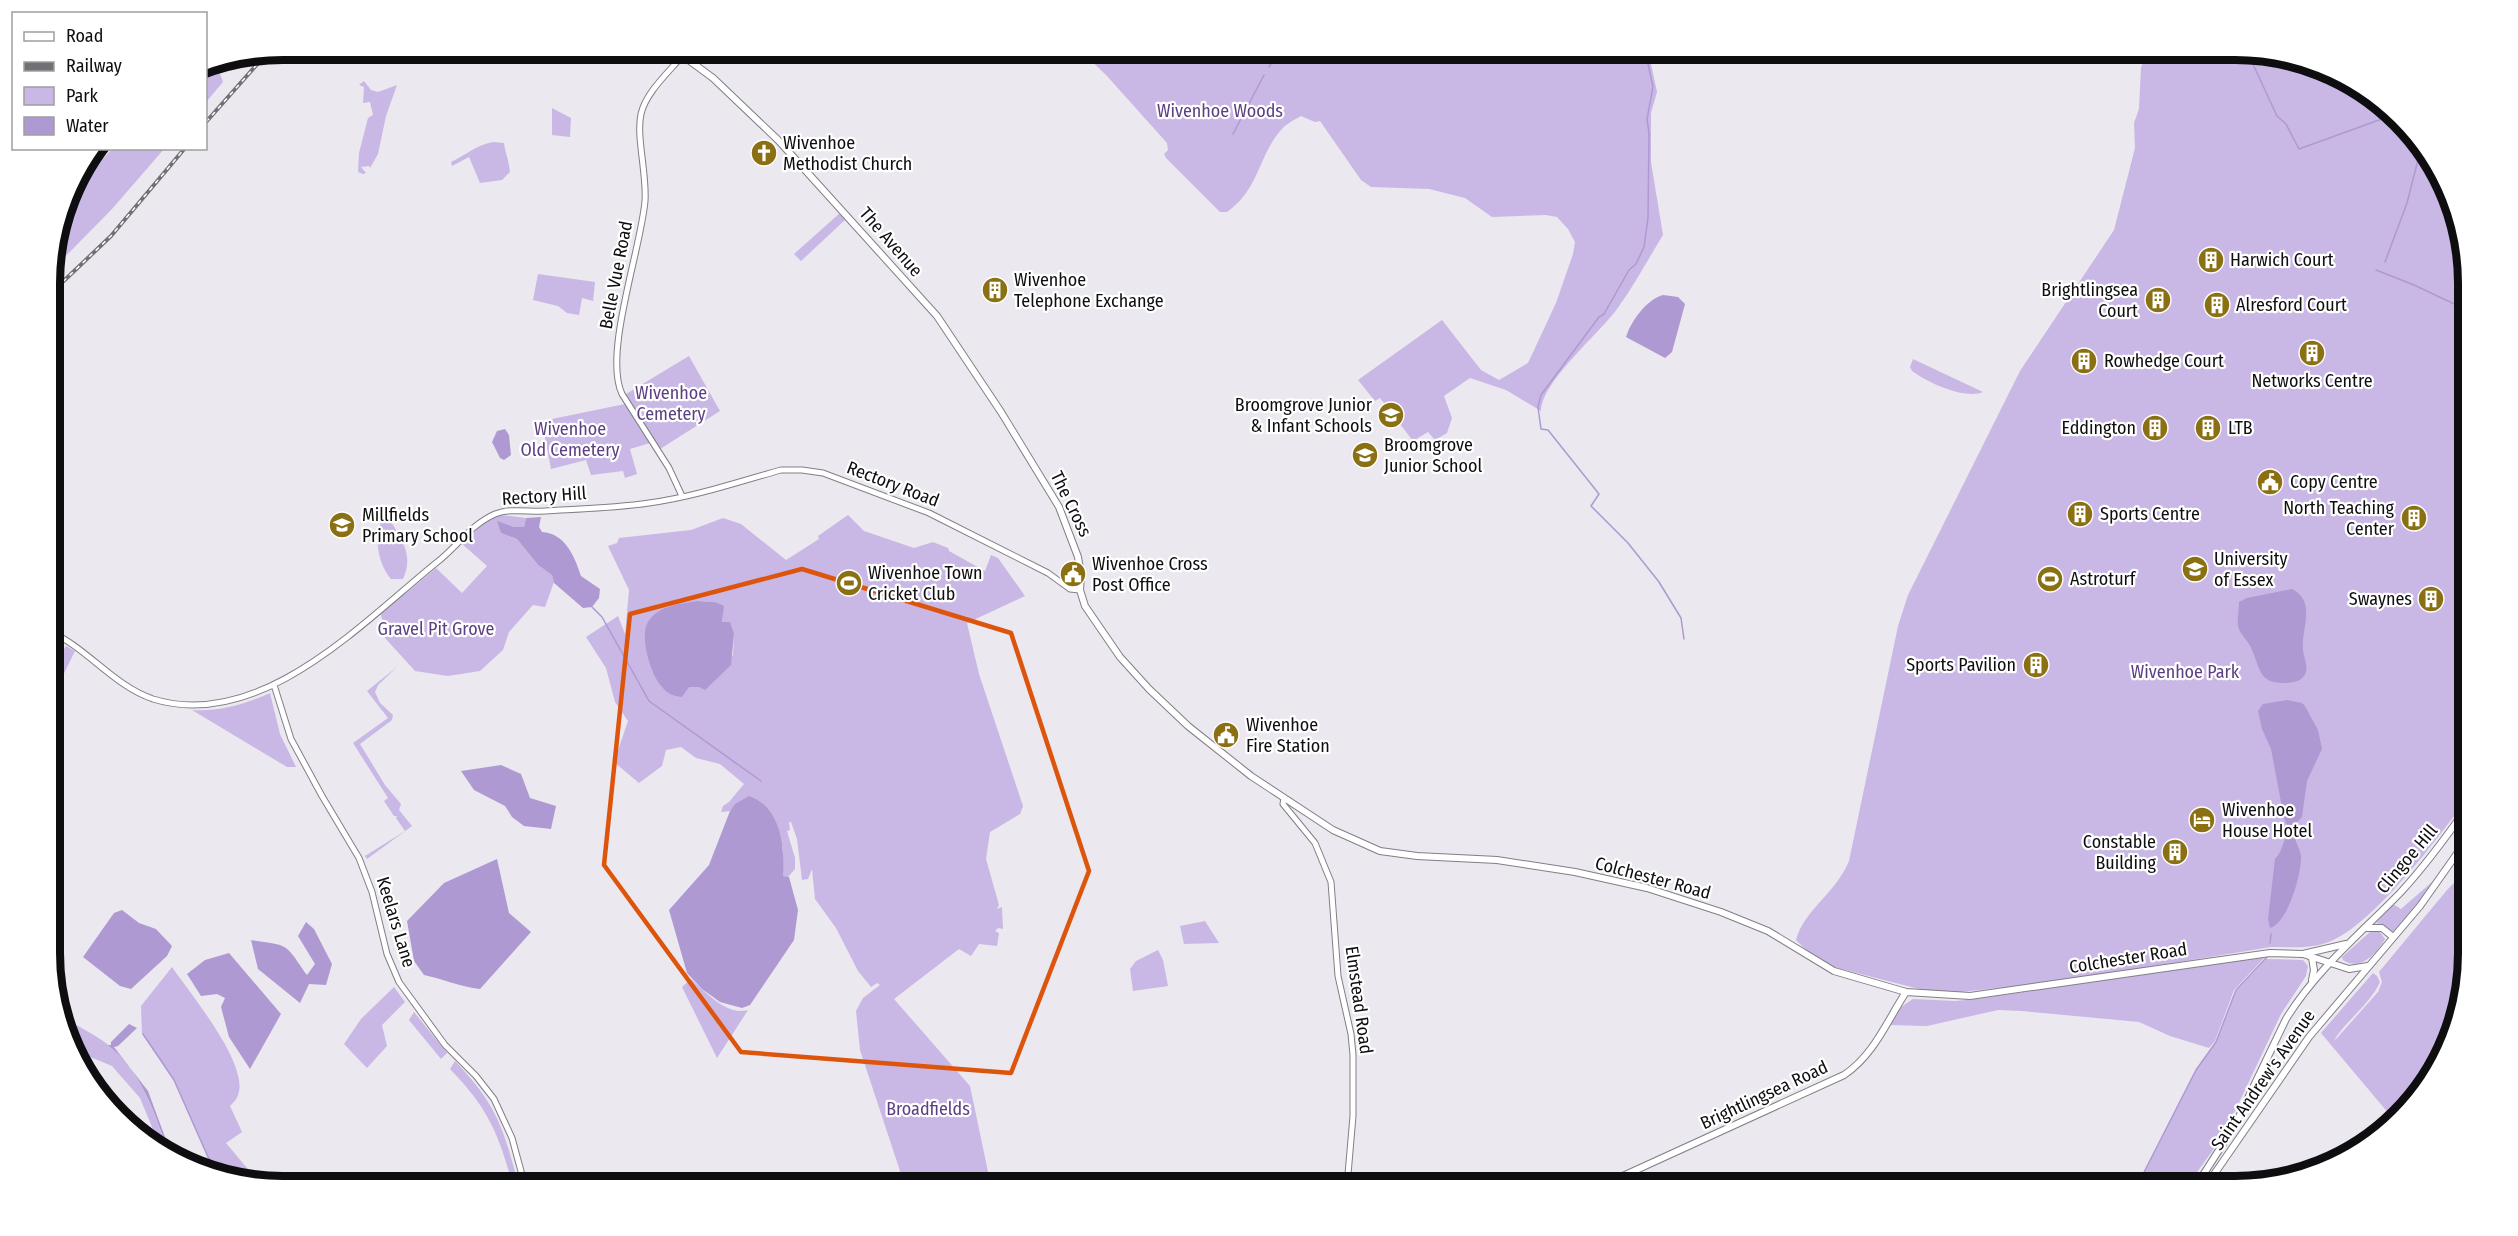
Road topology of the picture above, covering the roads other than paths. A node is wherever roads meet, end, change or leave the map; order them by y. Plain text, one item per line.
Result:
1 (679, 60) edge
2 (690, 60) edge
3 (1036, 467) joint
4 (682, 496) junction
5 (1080, 590) junction
6 (60, 637) edge
7 (274, 685) junction
8 (1284, 798) junction
9 (2458, 820) edge
10 (2458, 853) edge
11 (2365, 928) junction
12 (2393, 937) junction
13 (2349, 943) junction
14 (2303, 954) junction
15 (2312, 958) junction
16 (2329, 962) junction
17 (2368, 966) junction
18 (2312, 980) junction
19 (1906, 992) junction
20 (522, 1176) edge
21 (1348, 1176) edge
22 (1623, 1176) edge
23 (2203, 1176) edge
24 (2213, 1176) edge

1 - 4 street, Belle Vue Road
2 - 3 main road, The Avenue
3 - 5 main road, The Cross
4 - 5 street, Rectory Road
4 - 7 street, Rectory Hill
5 - 8 main road, Colchester Road
6 - 7 street, Rectory Hill
7 - 20 street, Keelars Lane
8 - 19 main road, Colchester Road
8 - 21 street, Elmstead Road
9 - 11 main road, Clingoe Hill
10 - 12 main road, Clingoe Hill
11 - 12 main road
11 - 13 main road, Saint Andrew's Avenue
12 - 17 main road, Saint Andrew's Avenue
13 - 14 main road, Colchester Road
13 - 16 main road, Saint Andrew's Avenue
14 - 15 main road, Colchester Road
14 - 19 main road, Colchester Road
15 - 16 main road, Colchester Road
15 - 18 main road
16 - 17 main road, Colchester Road
16 - 18 main road, Saint Andrew's Avenue
17 - 24 main road, Saint Andrew's Avenue
18 - 23 main road, Saint Andrew's Avenue
19 - 22 main road, Brightlingsea Road

